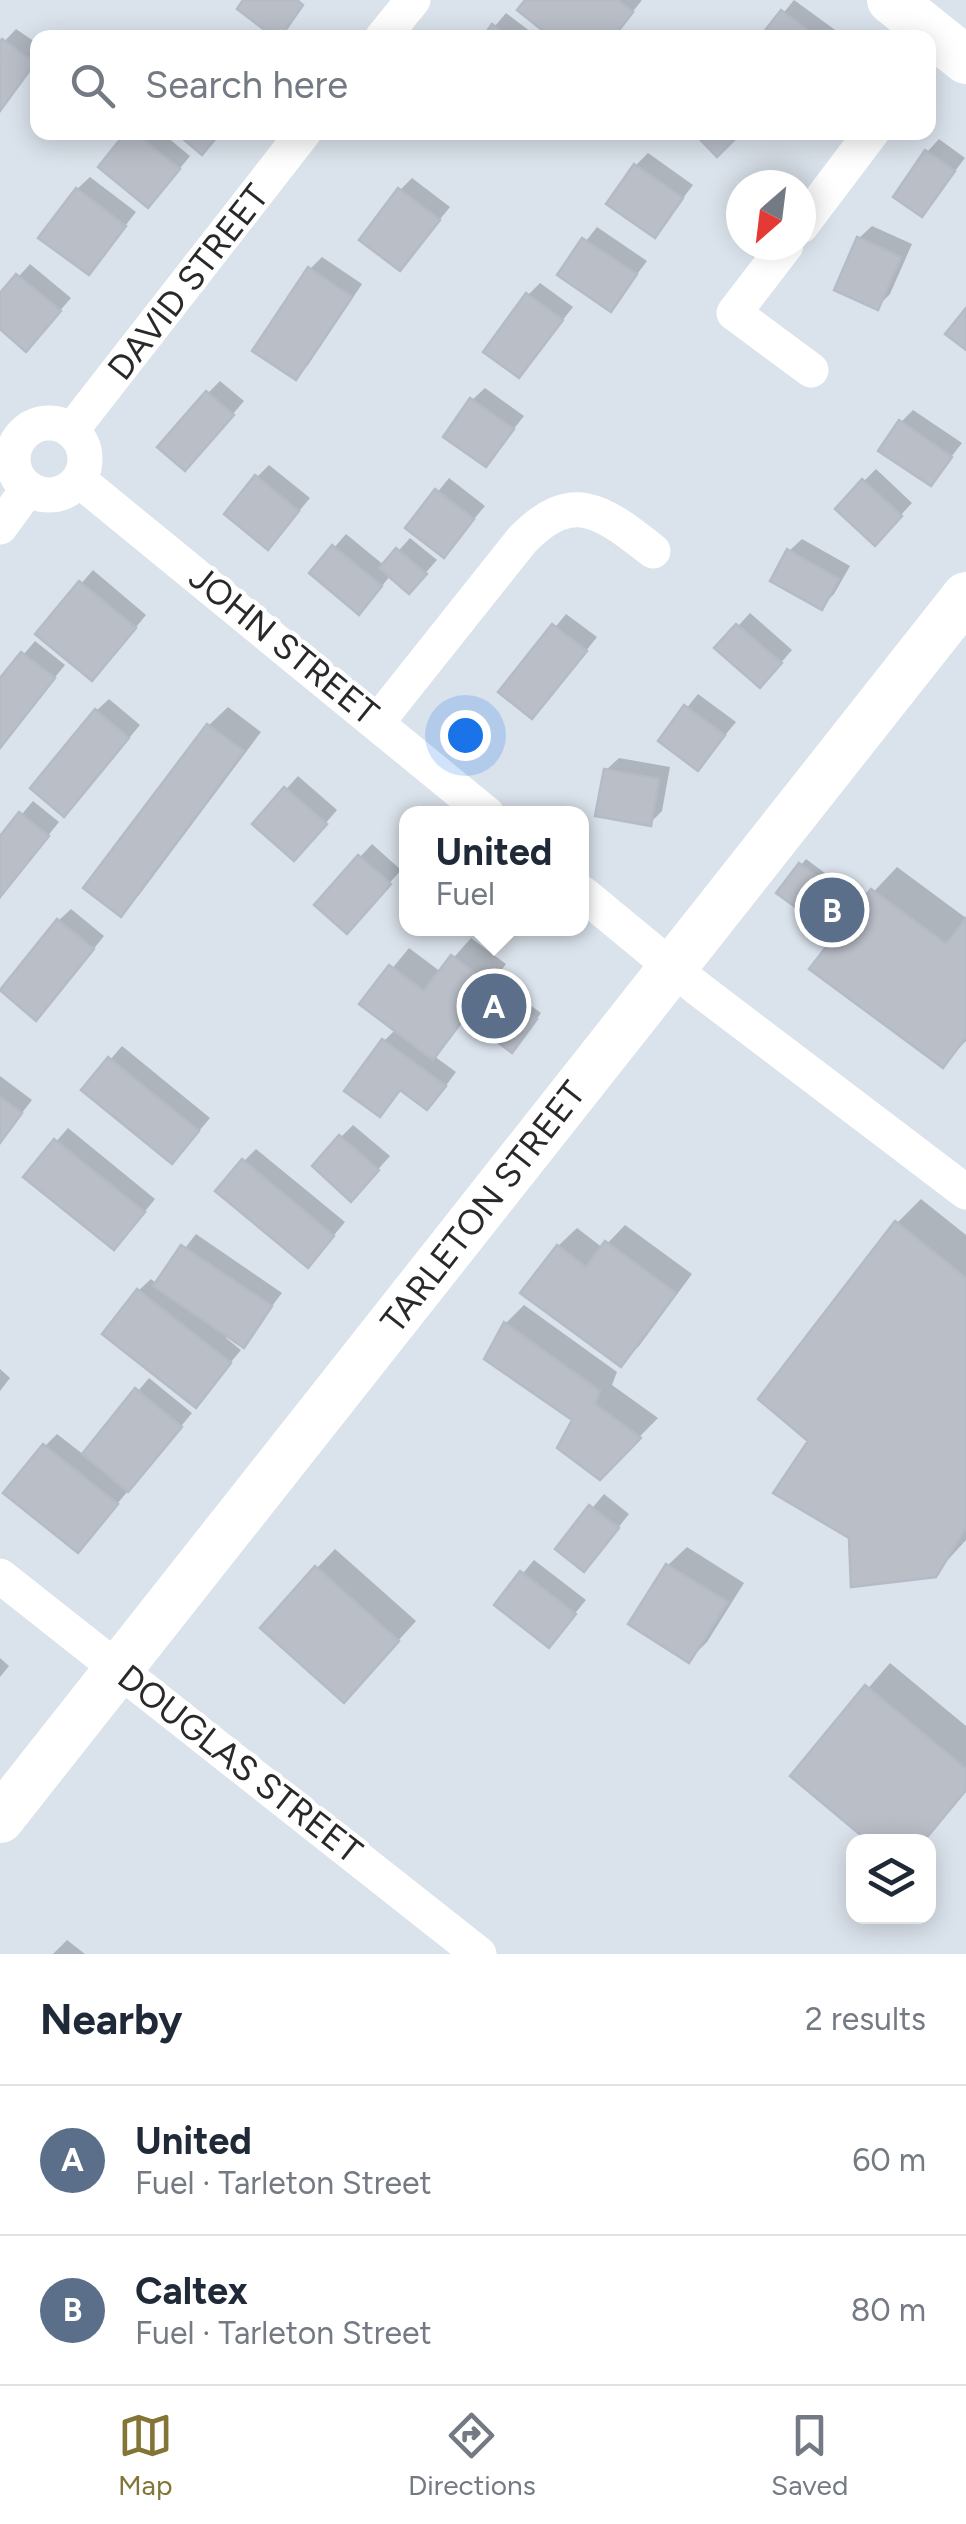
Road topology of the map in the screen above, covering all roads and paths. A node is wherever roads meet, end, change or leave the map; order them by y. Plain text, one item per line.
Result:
1 (413, 0) edge
2 (891, 0) edge
3 (389, 30) edge
4 (922, 30) edge
5 (298, 140) edge
6 (866, 140) edge
7 (816, 206) edge
8 (775, 260) edge
9 (811, 370) dead end
10 (10, 430) edge
11 (71, 431) junction
12 (78, 480) junction
13 (28, 489) junction
14 (0, 527) edge
15 (653, 551) dead end
16 (966, 596) edge
17 (378, 721) junction
18 (478, 806) edge
19 (589, 899) edge
20 (672, 968) junction
21 (966, 1192) edge
22 (0, 1576) edge
23 (118, 1667) junction
24 (0, 1819) edge
25 (479, 1954) edge

1 - 3 street
2 - 4 main road
5 - 11 street, DAVID STREET
6 - 7 street
8 - 9 street
10 - 11 street
10 - 13 street
11 - 12 street
12 - 13 street
12 - 17 street, JOHN STREET
13 - 14 street
15 - 17 street
16 - 20 main road, TARLETON STREET
17 - 18 street, JOHN STREET
19 - 20 street
20 - 21 street
20 - 23 main road, TARLETON STREET
22 - 23 street, DOUGLAS STREET
23 - 24 main road, TARLETON STREET
23 - 25 street, DOUGLAS STREET

